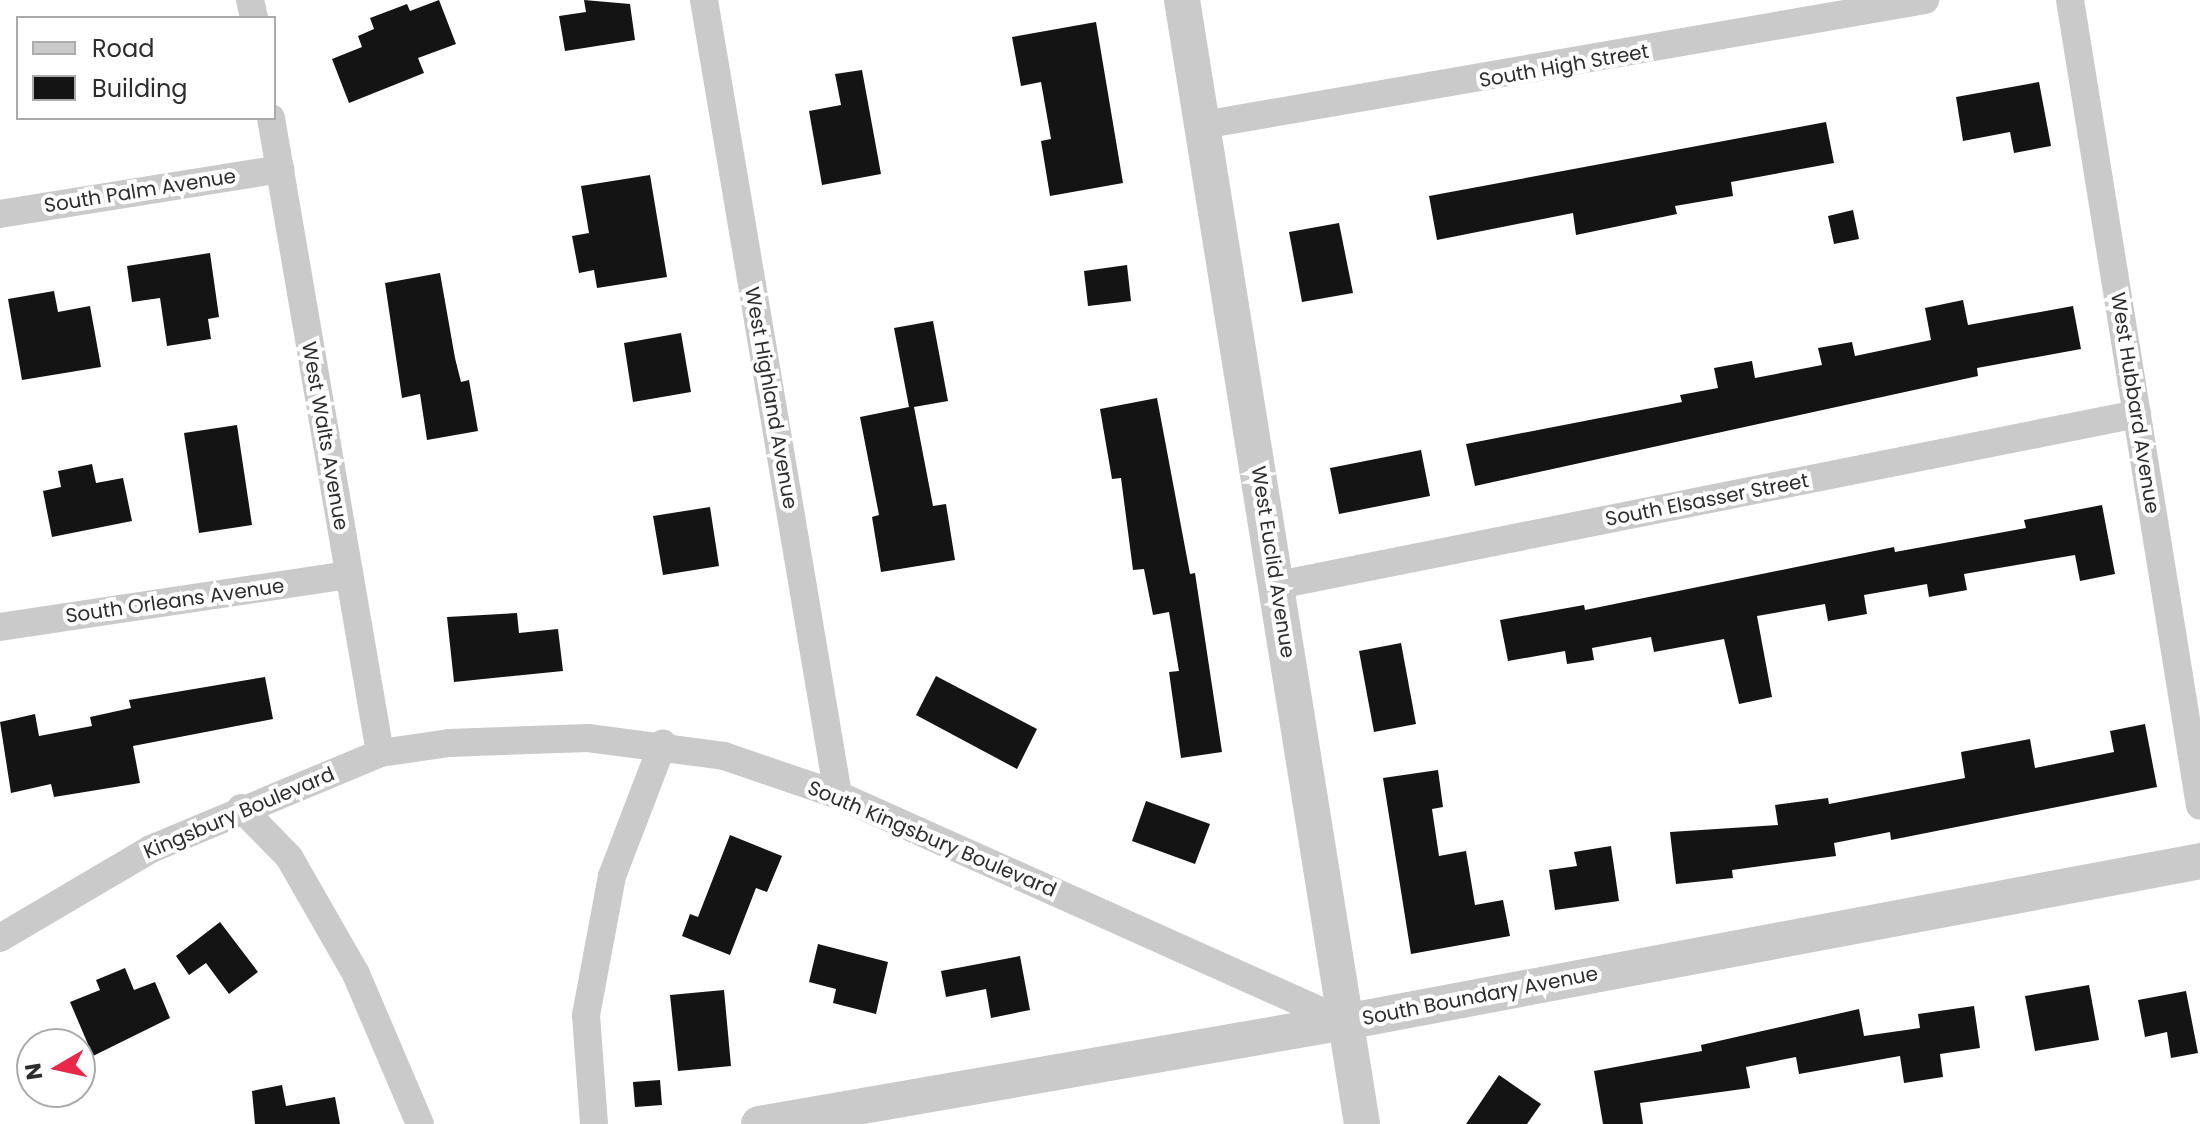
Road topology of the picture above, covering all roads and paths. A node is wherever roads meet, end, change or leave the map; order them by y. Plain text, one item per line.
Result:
1 (704, 0) edge
2 (1182, 0) edge
3 (1925, 0) edge
4 (2070, 0) edge
5 (271, 120) edge
6 (1203, 125) junction
7 (280, 169) junction
8 (0, 214) edge
9 (2137, 414) junction
10 (349, 575) junction
11 (1278, 585) junction
12 (0, 627) edge
13 (449, 743) joint
14 (663, 743) junction
15 (380, 753) junction
16 (838, 795) junction
17 (2200, 806) edge
18 (241, 808) junction
19 (2200, 861) edge
20 (0, 938) edge
21 (1345, 1022) junction
22 (420, 1124) edge
23 (594, 1124) edge
24 (759, 1124) edge
25 (1362, 1124) edge

1 - 16 street, West Highland Avenue
2 - 6 street, West Euclid Avenue
3 - 6 street, South High Street
4 - 9 street, West Hubbard Avenue
5 - 7 street, West Walts Avenue
6 - 11 street, West Euclid Avenue
7 - 8 street, South Palm Avenue
7 - 10 street, West Walts Avenue
9 - 11 street, South Elsasser Street
9 - 17 street, West Hubbard Avenue
10 - 12 street, South Orleans Avenue
10 - 15 street, West Walts Avenue
11 - 21 street, West Euclid Avenue
13 - 14 street, South Kingsbury Boulevard
13 - 15 street, Kingsbury Boulevard
14 - 16 street, South Kingsbury Boulevard
14 - 23 street
15 - 18 street, Kingsbury Boulevard
16 - 21 street, South Kingsbury Boulevard
18 - 20 street, Kingsbury Boulevard
18 - 22 street
19 - 21 street, South Boundary Avenue
21 - 24 street, South Boundary Avenue
21 - 25 street, West Euclid Avenue

